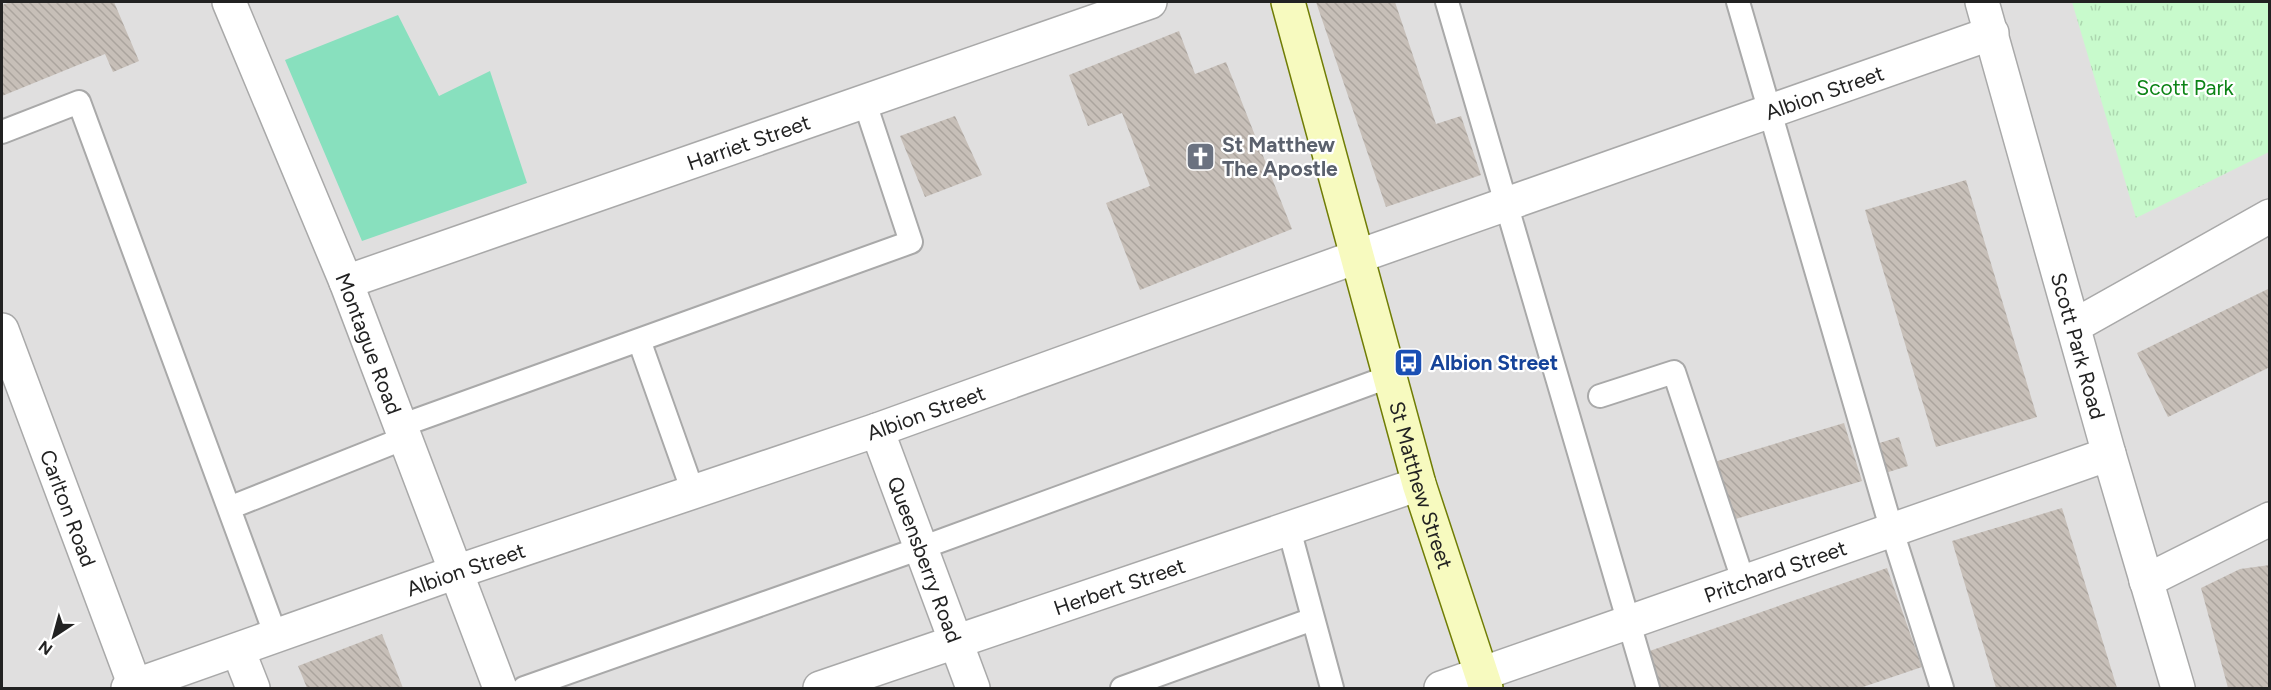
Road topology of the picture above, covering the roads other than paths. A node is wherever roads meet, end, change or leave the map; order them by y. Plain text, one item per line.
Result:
1 (230, 2) edge
2 (1150, 2) edge
3 (1288, 2) edge
4 (1738, 2) edge
5 (1982, 2) edge
6 (1453, 3) edge
7 (1992, 33) junction
8 (864, 100) junction
9 (1769, 112) junction
10 (2, 132) edge
11 (1508, 204) junction
12 (2270, 216) edge
13 (1359, 256) junction
14 (346, 282) junction
15 (2074, 326) junction
16 (2, 330) edge
17 (639, 340) junction
18 (1391, 376) junction
19 (1600, 396) dead end
20 (877, 430) junction
21 (403, 432) junction
22 (2109, 454) junction
23 (1419, 484) junction
24 (693, 492) junction
25 (229, 508) junction
26 (2270, 519) edge
27 (1289, 529) junction
28 (1892, 531) junction
29 (921, 548) junction
30 (456, 572) junction
31 (2146, 581) junction
32 (1744, 583) junction
33 (1313, 619) junction
34 (1630, 622) junction
35 (276, 636) junction
36 (956, 642) junction
37 (238, 650) junction
38 (1484, 681) edge
39 (131, 687) edge
40 (252, 688) edge
41 (500, 688) edge
42 (524, 688) edge
43 (820, 688) edge
44 (973, 688) edge
45 (1122, 688) edge
46 (1332, 688) edge
47 (1441, 688) edge
48 (1648, 688) edge
49 (1941, 688) edge
50 (2178, 688) edge

1 - 14 street, Montague Road
2 - 8 street, Harriet Street
3 - 13 main road, St Matthew Street
4 - 9 lane
5 - 7 street, Scott Park Road
6 - 11 lane
7 - 9 street, Albion Street
7 - 15 street, Scott Park Road
8 - 14 street, Harriet Street
8 - 17 lane
9 - 11 street, Albion Street
9 - 28 lane
10 - 25 lane
11 - 13 street, Albion Street
11 - 34 lane
12 - 15 street
13 - 18 main road, St Matthew Street
13 - 20 street, Albion Street
14 - 21 street, Montague Road
15 - 22 street, Scott Park Road
16 - 39 street, Carlton Road
17 - 21 lane
17 - 24 lane
18 - 23 main road, St Matthew Street
18 - 29 lane
19 - 32 lane
20 - 24 street, Albion Street
20 - 29 street, Queensberry Road
21 - 25 lane
21 - 30 street, Montague Road
22 - 28 street, Pritchard Street
22 - 31 street, Scott Park Road
23 - 27 street, Herbert Street
23 - 38 main road, St Matthew Street
24 - 30 street, Albion Street
25 - 35 lane
26 - 31 street
27 - 33 lane
27 - 36 street, Herbert Street
28 - 32 street, Pritchard Street
28 - 49 lane
29 - 36 street, Queensberry Road
29 - 42 lane
30 - 35 street, Albion Street
30 - 41 street, Montague Road
31 - 50 street, Scott Park Road
32 - 34 street, Pritchard Street
33 - 45 lane
33 - 46 lane
34 - 38 street, Pritchard Street
34 - 48 lane
35 - 37 street, Albion Street
36 - 43 street, Herbert Street
36 - 44 street, Queensberry Road
37 - 39 street, Albion Street
37 - 40 street
38 - 47 street, Pritchard Street

